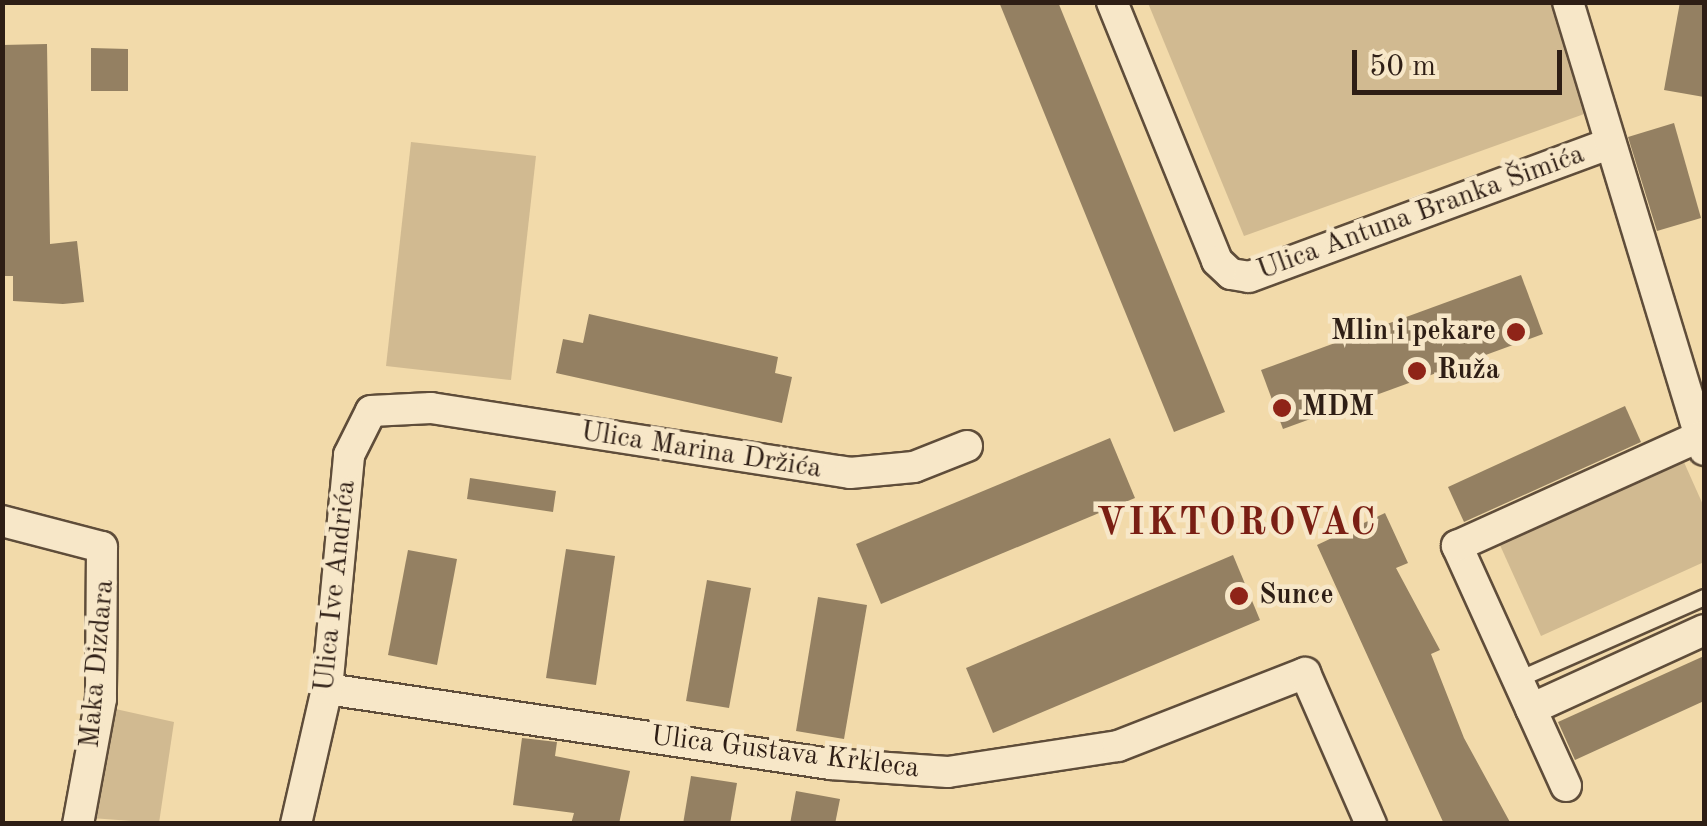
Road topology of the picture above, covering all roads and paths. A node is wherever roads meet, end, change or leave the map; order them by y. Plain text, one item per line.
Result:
1 (1112, 2) edge
2 (1568, 2) edge
3 (1608, 144) junction
4 (432, 408) joint
5 (1701, 443) edge
6 (968, 446) dead end
7 (2, 521) edge
8 (1704, 596) edge
9 (1704, 630) edge
10 (1518, 679) junction
11 (328, 689) junction
12 (1531, 709) junction
13 (1566, 786) dead end
14 (78, 824) edge
15 (296, 824) edge
16 (1371, 824) edge

1 - 3 street, Ulica Antuna Branka Šimića
2 - 3 street
3 - 5 street
4 - 6 street, Ulica Marina Držića
4 - 11 street, Ulica Ive Andrića
5 - 10 street
7 - 14 street, Maka Dizdara
8 - 10 lane
9 - 12 street
10 - 12 street
11 - 15 street, Ulica Ive Andrića
11 - 16 street, Ulica Gustava Krkleca
12 - 13 street

